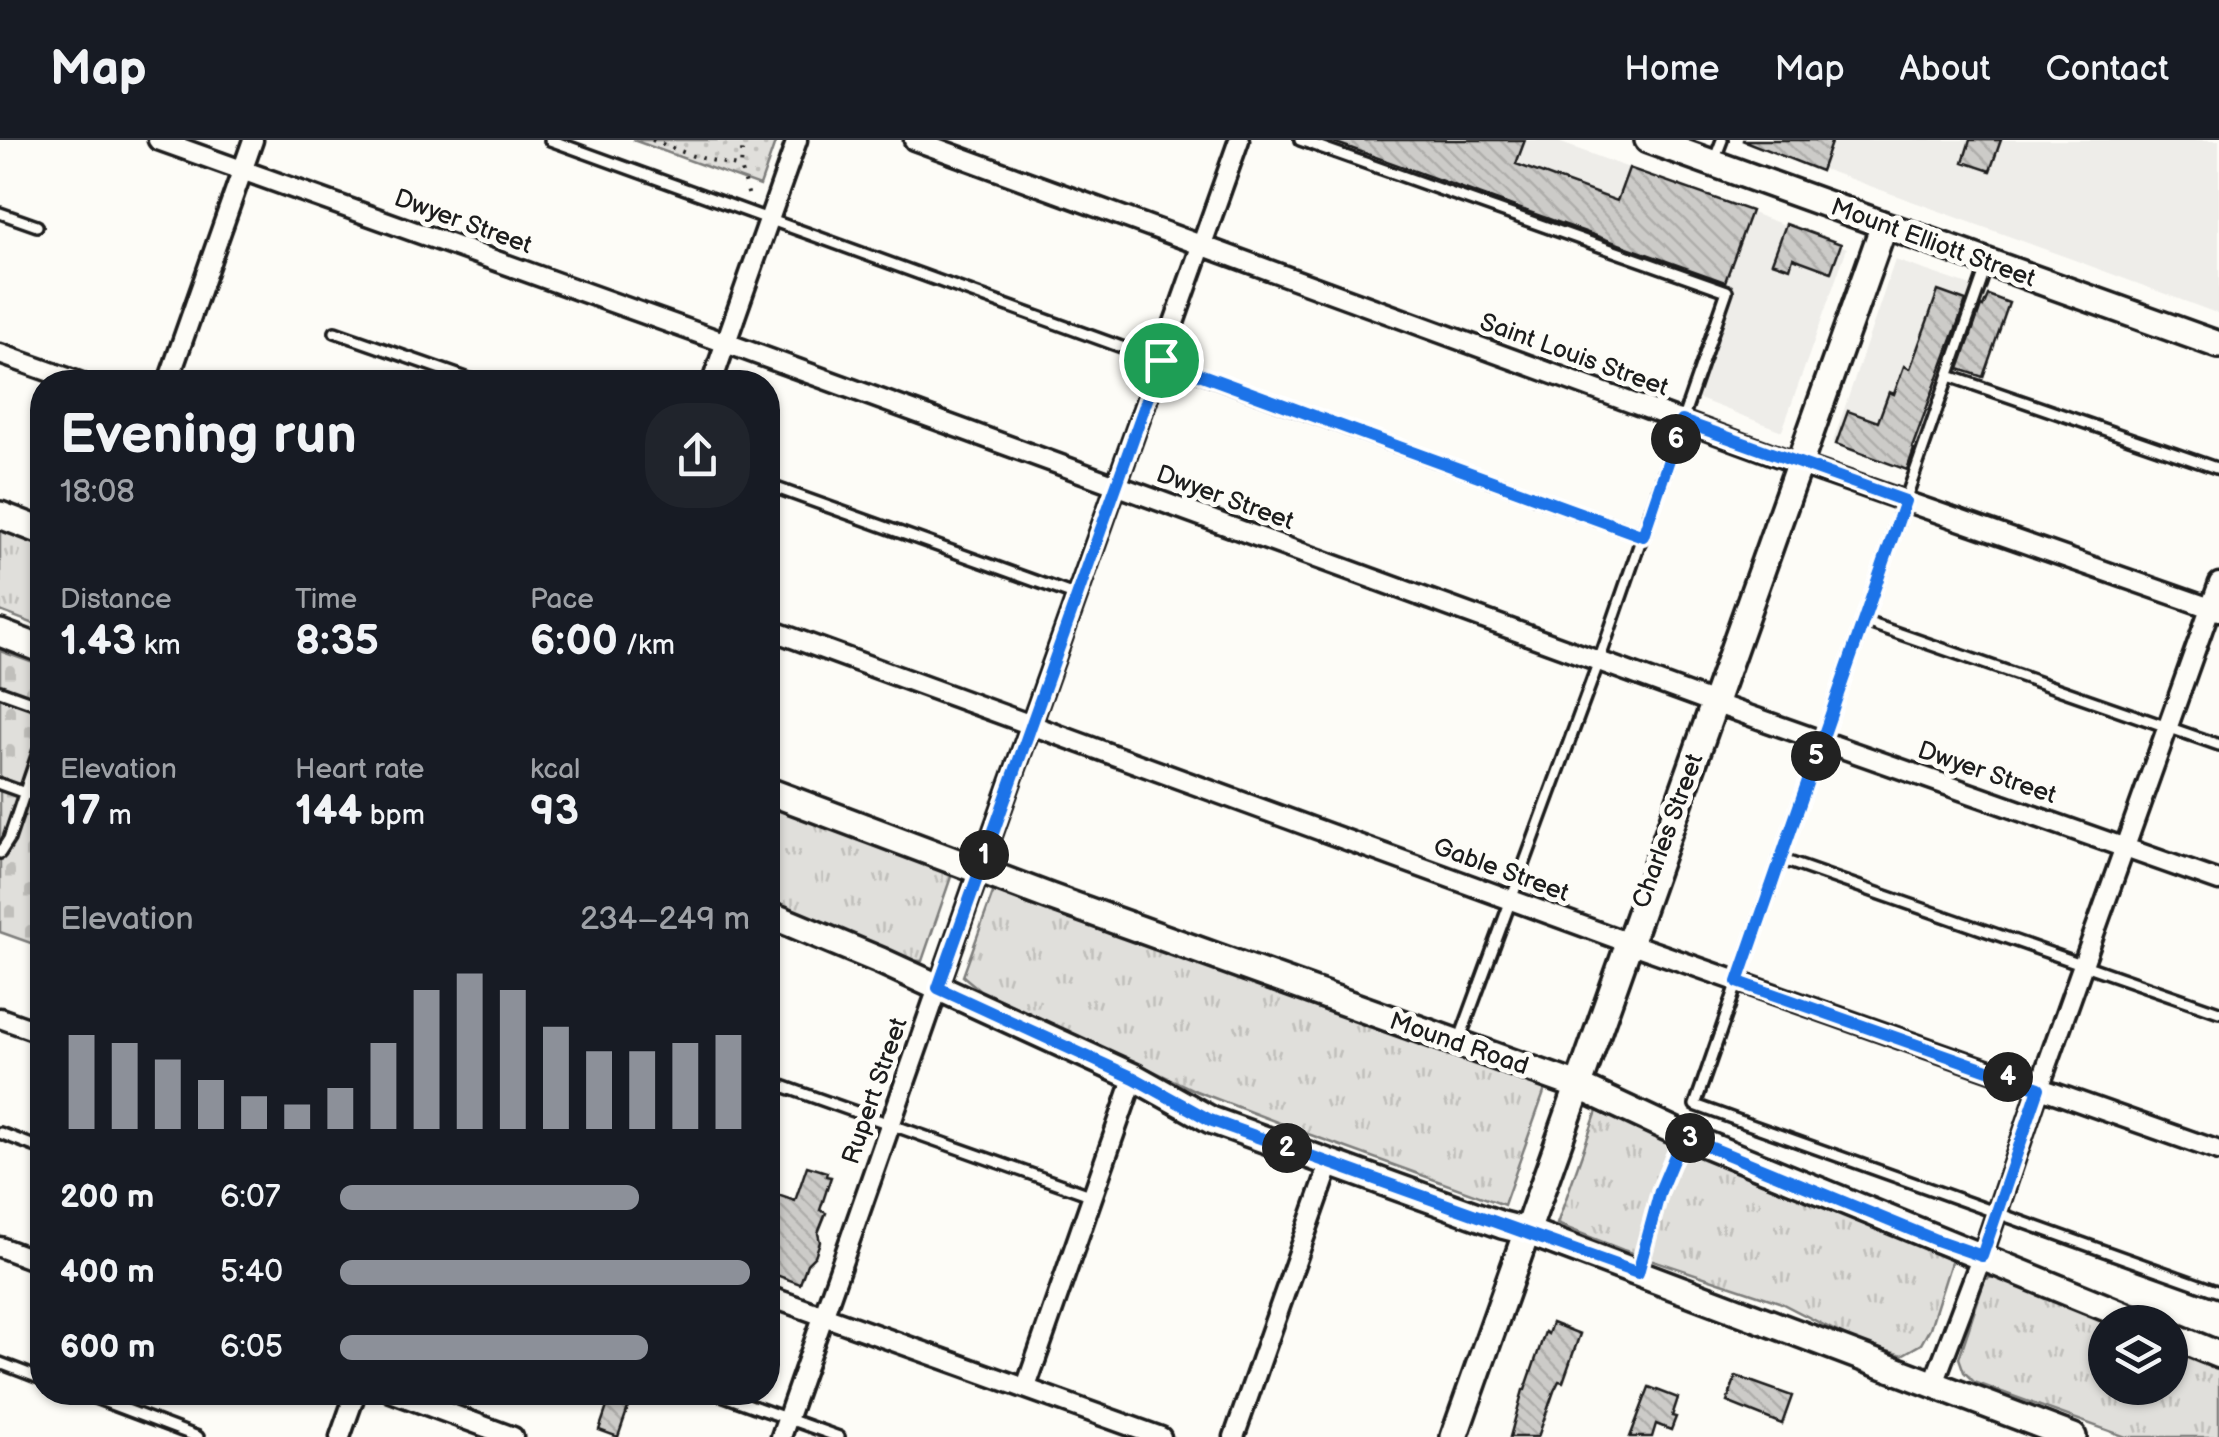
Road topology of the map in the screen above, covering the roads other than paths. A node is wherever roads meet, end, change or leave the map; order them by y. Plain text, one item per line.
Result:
1 (158, 140) edge
2 (253, 140) edge
3 (550, 140) edge
4 (797, 140) edge
5 (914, 140) edge
6 (1239, 140) edge
7 (1300, 140) edge
8 (1648, 140) edge
9 (1718, 152) edge
10 (243, 170) junction
11 (0, 213) edge
12 (770, 220) junction
13 (1884, 225) junction
14 (37, 226) dead end
15 (1202, 245) junction
16 (1988, 262) junction
17 (335, 332) dead end
18 (726, 342) junction
19 (2219, 345) edge
20 (0, 354) edge
21 (1161, 360) junction
22 (45, 370) edge
23 (172, 370) edge
24 (444, 370) edge
25 (716, 370) edge
26 (1949, 376) junction
27 (1682, 421) junction
28 (1799, 464) junction
29 (2219, 468) edge
30 (1116, 485) junction
31 (780, 488) edge
32 (1905, 501) junction
33 (0, 515) edge
34 (30, 526) edge
35 (1643, 536) junction
36 (2219, 582) edge
37 (1077, 596) junction
38 (2214, 610) edge
39 (1864, 621) junction
40 (0, 633) edge
41 (780, 633) edge
42 (30, 644) edge
43 (1599, 661) junction
44 (0, 691) edge
45 (30, 702) edge
46 (1714, 703) junction
47 (1031, 725) junction
48 (2168, 727) junction
49 (1822, 741) junction
50 (2219, 745) edge
51 (30, 775) edge
52 (0, 784) edge
53 (24, 792) junction
54 (30, 794) edge
55 (780, 795) edge
56 (2125, 848) junction
57 (0, 853) edge
58 (1780, 859) junction
59 (979, 870) junction
60 (2219, 881) edge
61 (1511, 900) junction
62 (780, 919) edge
63 (1628, 943) junction
64 (2083, 964) junction
65 (1738, 982) junction
66 (938, 988) junction
67 (2219, 1012) edge
68 (0, 1018) edge
69 (30, 1029) edge
70 (1458, 1043) junction
71 (1134, 1078) junction
72 (780, 1086) edge
73 (1578, 1086) junction
74 (2039, 1088) junction
75 (890, 1124) junction
76 (0, 1133) edge
77 (1683, 1136) junction
78 (30, 1144) edge
79 (2219, 1151) edge
80 (1330, 1164) junction
81 (1093, 1196) junction
82 (1997, 1213) junction
83 (1526, 1231) junction
84 (0, 1247) edge
85 (1982, 1256) junction
86 (30, 1258) edge
87 (1638, 1273) junction
88 (2219, 1292) edge
89 (780, 1300) edge
90 (2100, 1305) edge
91 (823, 1316) junction
92 (2188, 1342) edge
93 (2219, 1355) edge
94 (0, 1363) edge
95 (30, 1374) edge
96 (1934, 1385) junction
97 (1026, 1387) junction
98 (113, 1405) edge
99 (351, 1405) edge
100 (426, 1405) edge
101 (739, 1405) edge
102 (784, 1428) edge
103 (198, 1437) edge
104 (340, 1437) edge
105 (513, 1437) edge
106 (839, 1437) edge
107 (1161, 1437) edge
108 (1234, 1437) edge
109 (1454, 1437) edge
110 (2073, 1437) edge

1 - 10 street, Dwyer Street
2 - 10 street
3 - 12 lane
4 - 12 street
5 - 15 street, Saint Louis Street
6 - 15 street, Rupert Street
7 - 27 lane
8 - 9 main road, Mount Elliott Street
9 - 13 main road, Mount Elliott Street
10 - 18 street, Dwyer Street
10 - 23 street
11 - 14 lane
12 - 18 street
12 - 21 lane
13 - 16 main road, Mount Elliott Street
13 - 28 main road, Charles Street
15 - 21 street, Rupert Street
15 - 27 street, Saint Louis Street
16 - 19 main road, Mount Elliott Street
16 - 26 lane
17 - 24 lane
18 - 25 street
18 - 30 street, Dwyer Street
20 - 22 street
21 - 30 street, Rupert Street
21 - 35 lane
26 - 29 lane
26 - 32 lane
27 - 28 street, Saint Louis Street
27 - 35 lane
28 - 32 street, Saint Louis Street
28 - 46 main road, Charles Street
30 - 37 street, Rupert Street
30 - 43 street, Dwyer Street
31 - 37 lane
32 - 38 street, Saint Louis Street
32 - 39 lane
33 - 34 main road
35 - 43 lane
36 - 38 street
37 - 47 street, Rupert Street
38 - 48 street
39 - 48 lane
39 - 49 lane
40 - 42 main road
41 - 47 street, Gable Street
43 - 46 street, Dwyer Street
43 - 61 lane
44 - 45 lane
46 - 49 street, Dwyer Street
46 - 63 main road, Charles Street
47 - 59 street, Rupert Street
47 - 61 street, Gable Street
48 - 50 lane
48 - 56 street
49 - 56 street, Dwyer Street
49 - 58 lane
51 - 53 lane
52 - 53 lane
53 - 54 lane
53 - 57 lane
55 - 59 main road, Mound Road
56 - 60 street, Dwyer Street
56 - 64 street
58 - 64 lane
58 - 65 lane
59 - 66 street, Rupert Street
59 - 70 main road, Mound Road
61 - 63 street, Gable Street
61 - 70 lane
62 - 66 main road
63 - 65 street, Gable Street
63 - 73 main road, Charles Street
64 - 67 lane
64 - 74 street
65 - 74 street, Gable Street
65 - 82 lane
66 - 71 main road
66 - 75 street, Rupert Street
68 - 69 street
70 - 73 main road, Mound Road
71 - 80 main road
71 - 81 street
72 - 75 lane
73 - 77 main road, Mound Road
73 - 83 main road, Charles Street
74 - 79 street, Gable Street
74 - 82 street
75 - 81 lane
75 - 91 street, Rupert Street
76 - 78 lane
77 - 85 main road, Mound Road
77 - 87 lane
80 - 83 main road
80 - 108 street
81 - 97 street
82 - 85 street
82 - 88 lane
83 - 87 main road
83 - 109 main road, Charles Street
84 - 86 street
85 - 90 main road, Mound Road
85 - 96 street
87 - 96 main road
89 - 91 street
91 - 97 street
91 - 102 street, Rupert Street
92 - 93 main road
94 - 95 lane
96 - 110 main road
97 - 107 street
98 - 103 lane
99 - 104 street
100 - 105 street
101 - 102 lane
102 - 106 lane

